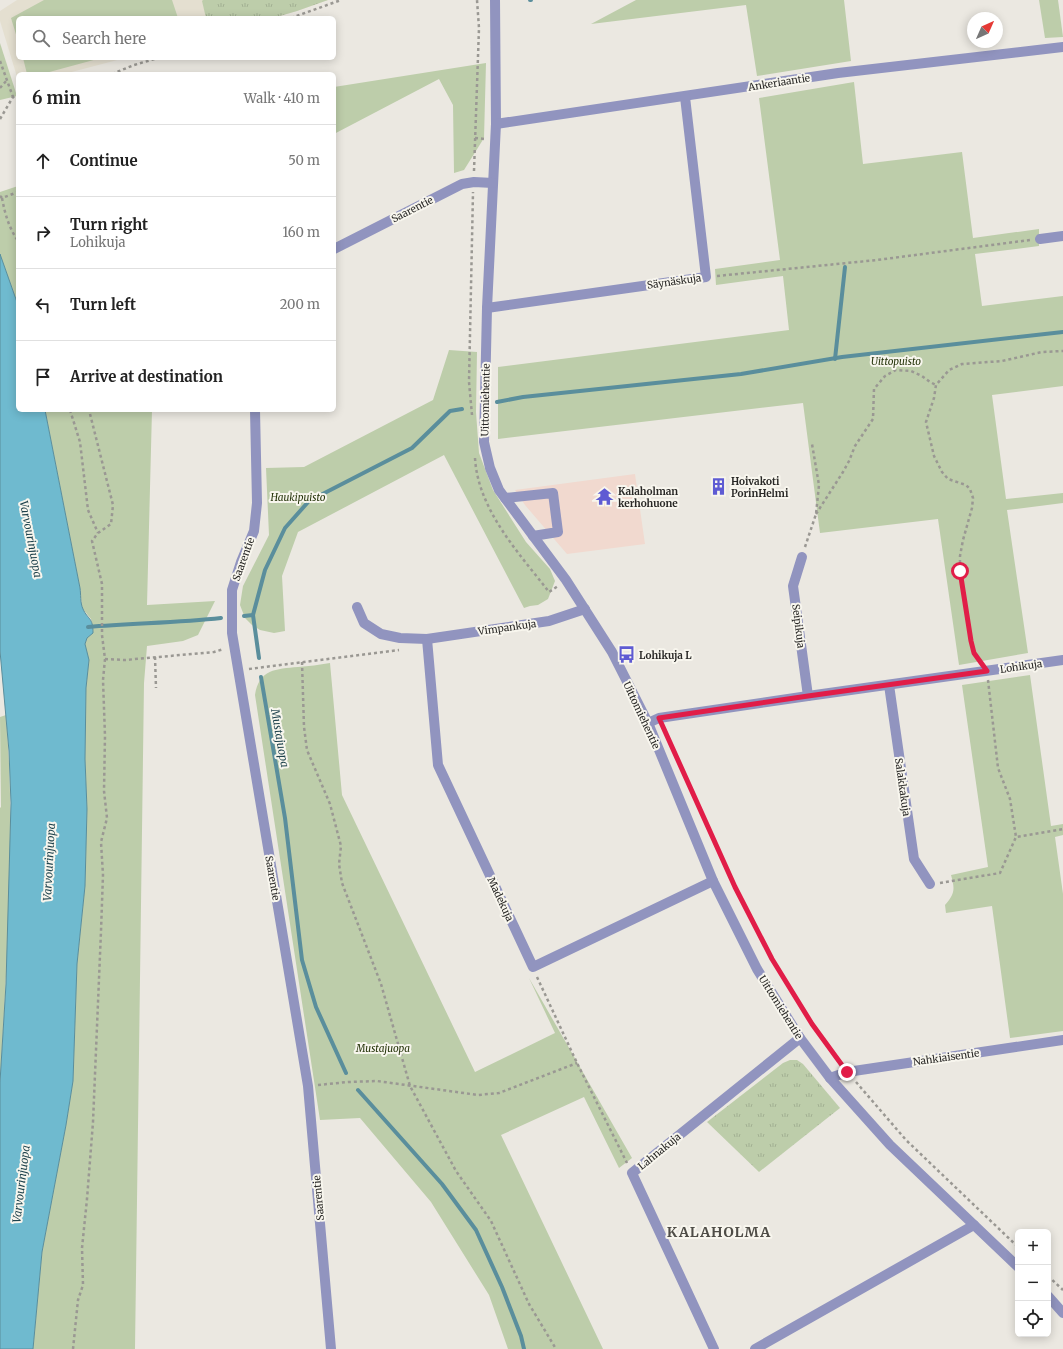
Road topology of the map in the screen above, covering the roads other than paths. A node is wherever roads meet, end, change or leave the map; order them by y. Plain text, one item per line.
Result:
1 (495, 0) edge
2 (1063, 47) edge
3 (685, 97) junction
4 (496, 124) junction
5 (493, 182) junction
6 (1063, 236) edge
7 (1040, 239) road end
8 (336, 248) edge
9 (487, 308) junction
10 (255, 412) edge
11 (505, 498) junction
12 (533, 536) junction
13 (802, 557) road end
14 (357, 607) dead end
15 (586, 609) junction
16 (427, 639) junction
17 (1063, 660) edge
18 (888, 685) junction
19 (808, 696) junction
20 (648, 723) junction
21 (713, 882) junction
22 (930, 884) road end
23 (800, 1038) junction
24 (1063, 1040) edge
25 (830, 1078) junction
26 (974, 1224) junction
27 (1016, 1265) edge
28 (1051, 1299) edge
29 (1063, 1313) edge
30 (331, 1349) edge
31 (714, 1349) edge
32 (755, 1349) edge

1 - 4 street, Uittomiehentie
2 - 3 street, Ankeriaantie
3 - 4 street, Ankeriaantie
3 - 9 street, Säynäskuja
4 - 5 street, Uittomiehentie
5 - 8 street, Saarentie
5 - 9 street, Uittomiehentie
6 - 7 street
9 - 11 street, Uittomiehentie
10 - 30 street, Saarentie
11 - 12 street, Uittomiehentie
11 - 12 street
12 - 15 street, Uittomiehentie
13 - 19 street, Seipikuja
14 - 16 street, Vimpankuja
15 - 16 street, Vimpankuja
15 - 20 street, Uittomiehentie
16 - 21 street, Madekuja
17 - 18 street, Lohikuja
18 - 19 street, Lohikuja
18 - 22 street, Salakkakuja
19 - 20 street, Lohikuja
20 - 21 street, Uittomiehentie
21 - 23 street, Uittomiehentie
23 - 25 street, Uittomiehentie
23 - 31 street, Lahnakuja
24 - 25 street, Nahkiaisentie
25 - 26 street, Uittomiehentie
26 - 27 street, Uittomiehentie
26 - 32 street
28 - 29 street

